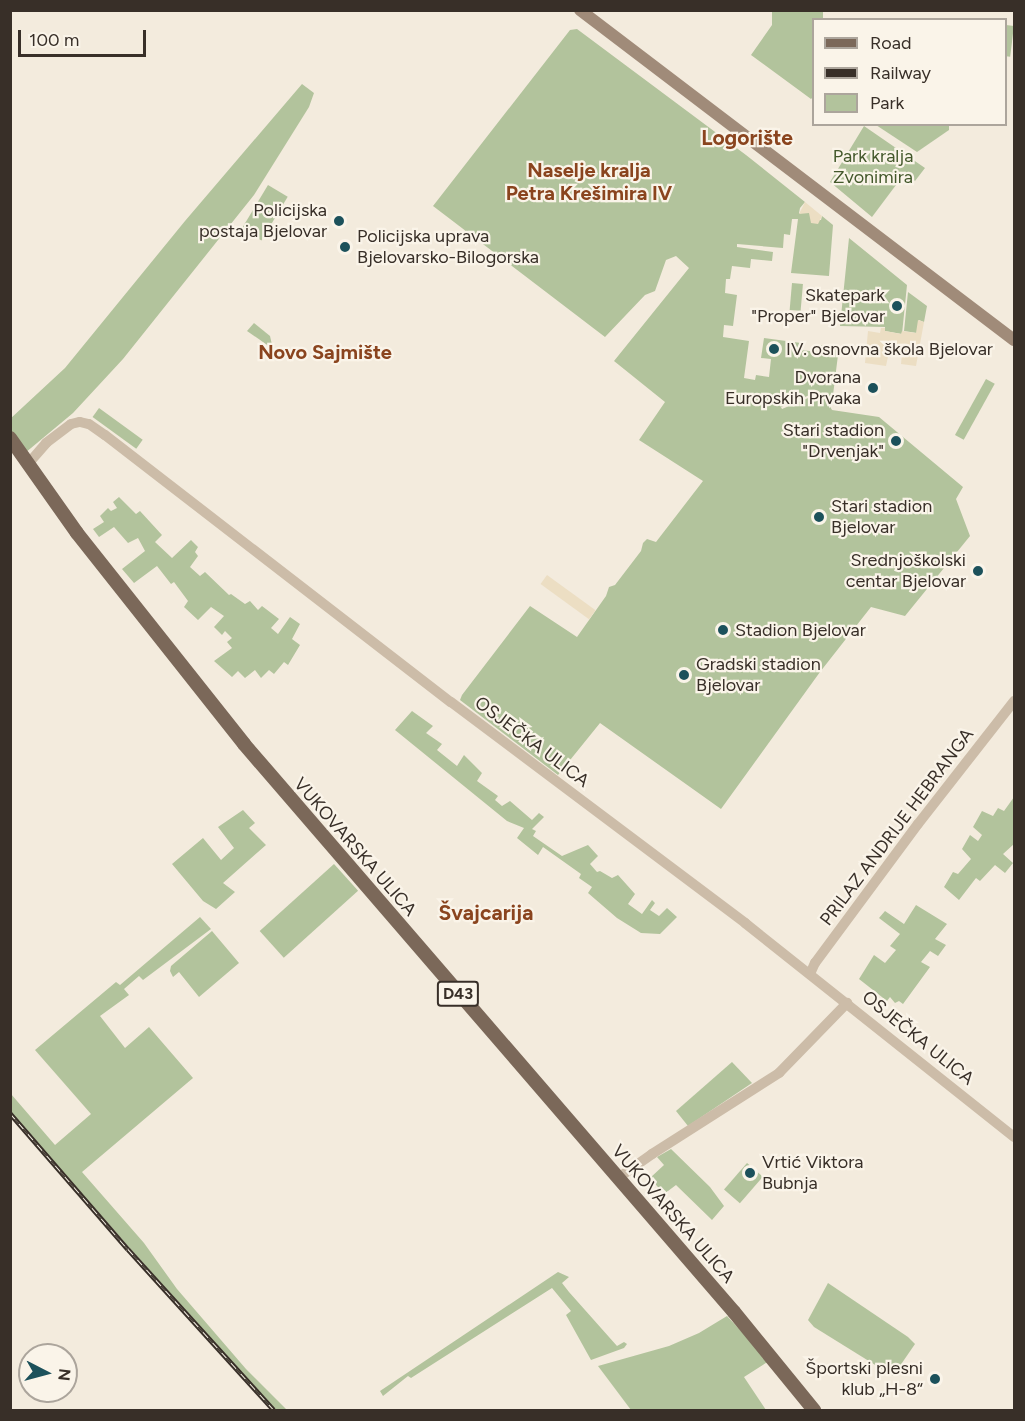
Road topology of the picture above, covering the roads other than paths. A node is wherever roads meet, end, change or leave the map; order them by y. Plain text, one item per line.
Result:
1 (580, 10) edge
2 (1014, 340) edge
3 (10, 438) edge
4 (26, 462) junction
5 (1014, 701) edge
6 (810, 974) junction
7 (847, 1003) junction
8 (1014, 1137) edge
9 (618, 1178) junction
10 (814, 1410) edge

1 - 2 main road
3 - 4 main road, D43
4 - 6 street, OSJEČKA ULICA
4 - 9 main road, VUKOVARSKA ULICA / D43
5 - 6 street, PRILAZ ANDRIJE HEBRANGA
6 - 7 street, OSJEČKA ULICA
7 - 8 street, OSJEČKA ULICA
7 - 9 street
9 - 10 main road, VUKOVARSKA ULICA / D43

